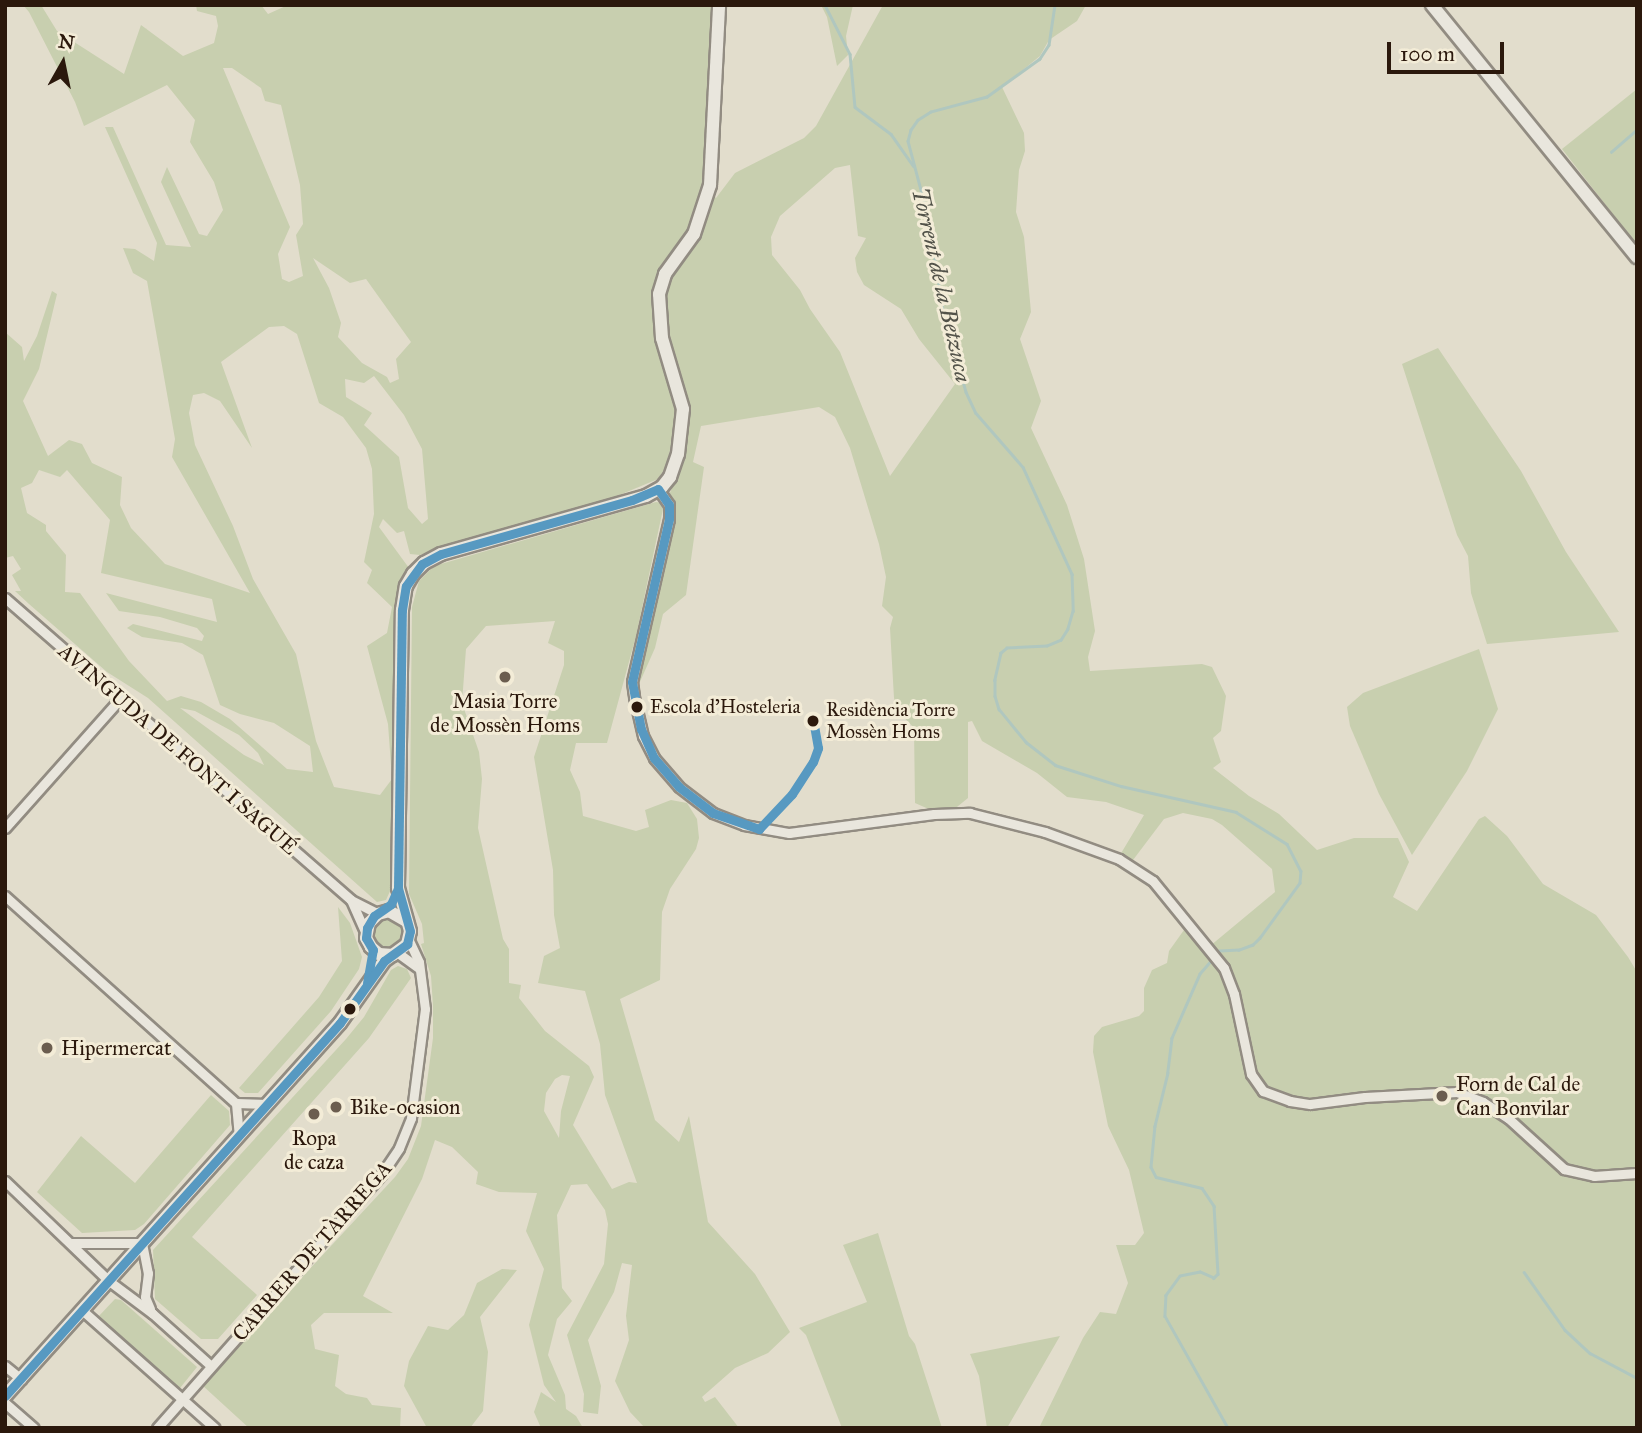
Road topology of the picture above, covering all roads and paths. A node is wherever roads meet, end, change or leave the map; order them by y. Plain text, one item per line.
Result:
1 (719, 5) edge
2 (1432, 5) edge
3 (1637, 257) edge
4 (658, 489) junction
5 (5, 598) edge
6 (120, 699) junction
7 (5, 828) edge
8 (398, 888) junction
9 (5, 896) edge
10 (351, 900) junction
11 (381, 913) junction
12 (407, 921) junction
13 (366, 933) junction
14 (409, 941) junction
15 (373, 950) junction
16 (395, 954) junction
17 (419, 968) junction
18 (367, 983) junction
19 (236, 1103) junction
20 (267, 1104) junction
21 (239, 1135) junction
22 (1637, 1173) edge
23 (5, 1181) edge
24 (103, 1242) junction
25 (72, 1243) junction
26 (142, 1243) junction
27 (90, 1261) junction
28 (109, 1281) junction
29 (144, 1288) junction
30 (127, 1293) junction
31 (83, 1311) junction
32 (152, 1313) junction
33 (5, 1366) edge
34 (211, 1366) junction
35 (20, 1379) junction
36 (5, 1396) edge
37 (182, 1399) junction
38 (5, 1403) edge
39 (34, 1428) edge
40 (157, 1428) edge
41 (215, 1428) edge

1 - 4 street
2 - 3 street
4 - 8 street
4 - 22 street
5 - 6 street, AVINGUDA DE FONT I SAGUÉ
6 - 7 street
6 - 10 street, AVINGUDA DE FONT I SAGUÉ
8 - 11 street
8 - 12 street
9 - 19 street
10 - 11 street, AVINGUDA DE FONT I SAGUÉ
10 - 13 street, AVINGUDA DE FONT I SAGUÉ
11 - 12 street
11 - 13 street
12 - 14 street
13 - 15 street
14 - 16 street
14 - 17 street, CARRER DE TÀRREGA
15 - 16 street
15 - 18 street
16 - 17 street
16 - 18 street
17 - 34 street, CARRER DE TÀRREGA
18 - 20 street
19 - 20 street
19 - 21 street
20 - 21 street
21 - 26 street
23 - 25 street
24 - 25 street
24 - 26 street
24 - 27 street
25 - 27 street
26 - 28 street
26 - 29 street
27 - 28 street
28 - 30 street
28 - 31 street
29 - 30 street
29 - 32 street
30 - 32 street
31 - 35 street
31 - 37 street
32 - 34 street
33 - 35 street
34 - 37 street, CARRER DE TÀRREGA
35 - 36 street
37 - 40 street, CARRER DE TÀRREGA
37 - 41 street
38 - 39 street

